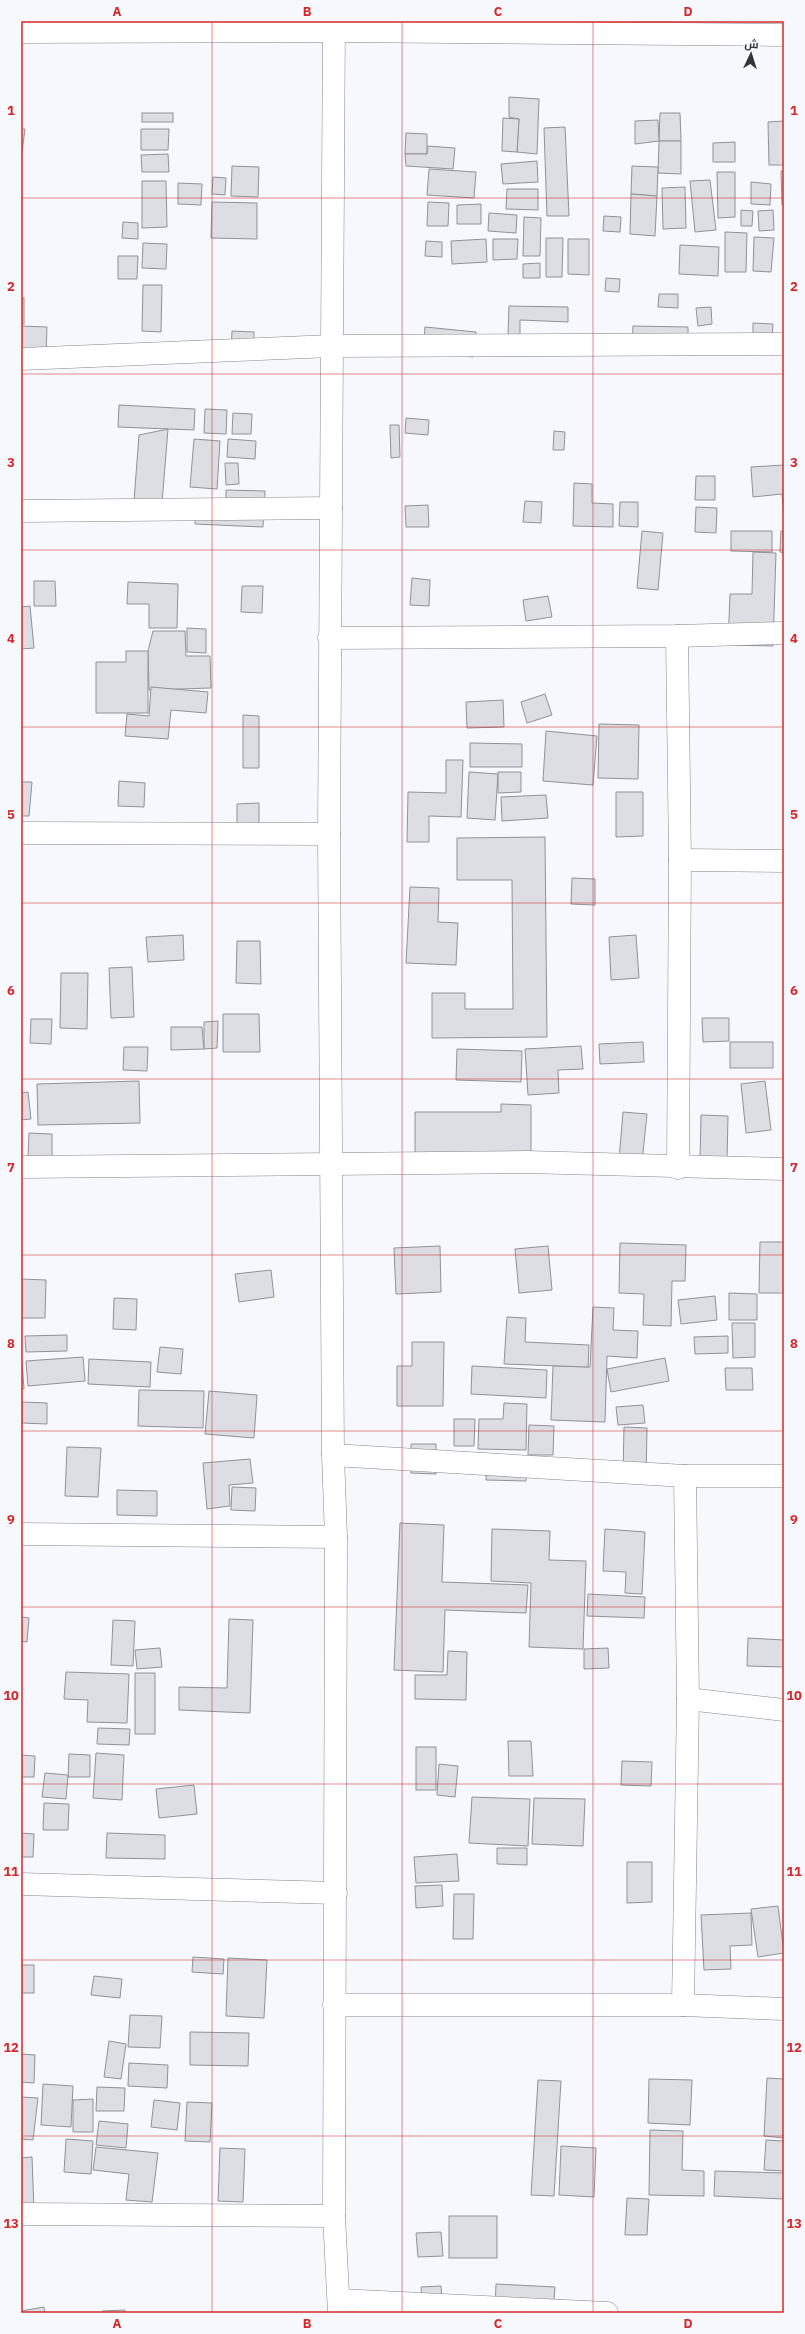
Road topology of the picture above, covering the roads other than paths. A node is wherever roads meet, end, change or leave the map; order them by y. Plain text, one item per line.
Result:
1 (334, 26) edge
2 (21, 32) edge
3 (784, 35) edge
4 (784, 344) edge
5 (331, 346) junction
6 (21, 359) edge
7 (331, 508) junction
8 (21, 511) edge
9 (784, 633) edge
10 (677, 636) junction
11 (329, 638) junction
12 (21, 833) edge
13 (328, 834) junction
14 (680, 860) junction
15 (784, 861) edge
16 (331, 1163) junction
17 (21, 1167) edge
18 (678, 1168) junction
19 (784, 1169) edge
20 (332, 1455) junction
21 (685, 1476) junction
22 (784, 1476) edge
23 (21, 1534) edge
24 (336, 1537) junction
25 (688, 1699) junction
26 (784, 1710) edge
27 (21, 1884) edge
28 (336, 1893) junction
29 (334, 2005) junction
30 (683, 2005) junction
31 (784, 2009) edge
32 (21, 2214) edge
33 (334, 2216) junction
34 (339, 2307) edge
35 (607, 2313) edge

1 - 2 street
1 - 3 street
1 - 5 street
4 - 5 street
5 - 6 street
5 - 7 street
7 - 8 street
7 - 11 street
9 - 10 street
10 - 11 street
10 - 14 street
11 - 13 street
12 - 13 street
13 - 16 street
14 - 15 street
14 - 18 street
16 - 17 street
16 - 18 street
16 - 20 street
18 - 19 street
20 - 21 street
20 - 24 street
21 - 22 street
21 - 25 street
23 - 24 street
24 - 28 street
25 - 26 street
25 - 30 street
27 - 28 street
28 - 29 street
29 - 30 street
29 - 33 street
30 - 31 street
32 - 33 street
33 - 34 street
34 - 35 street

